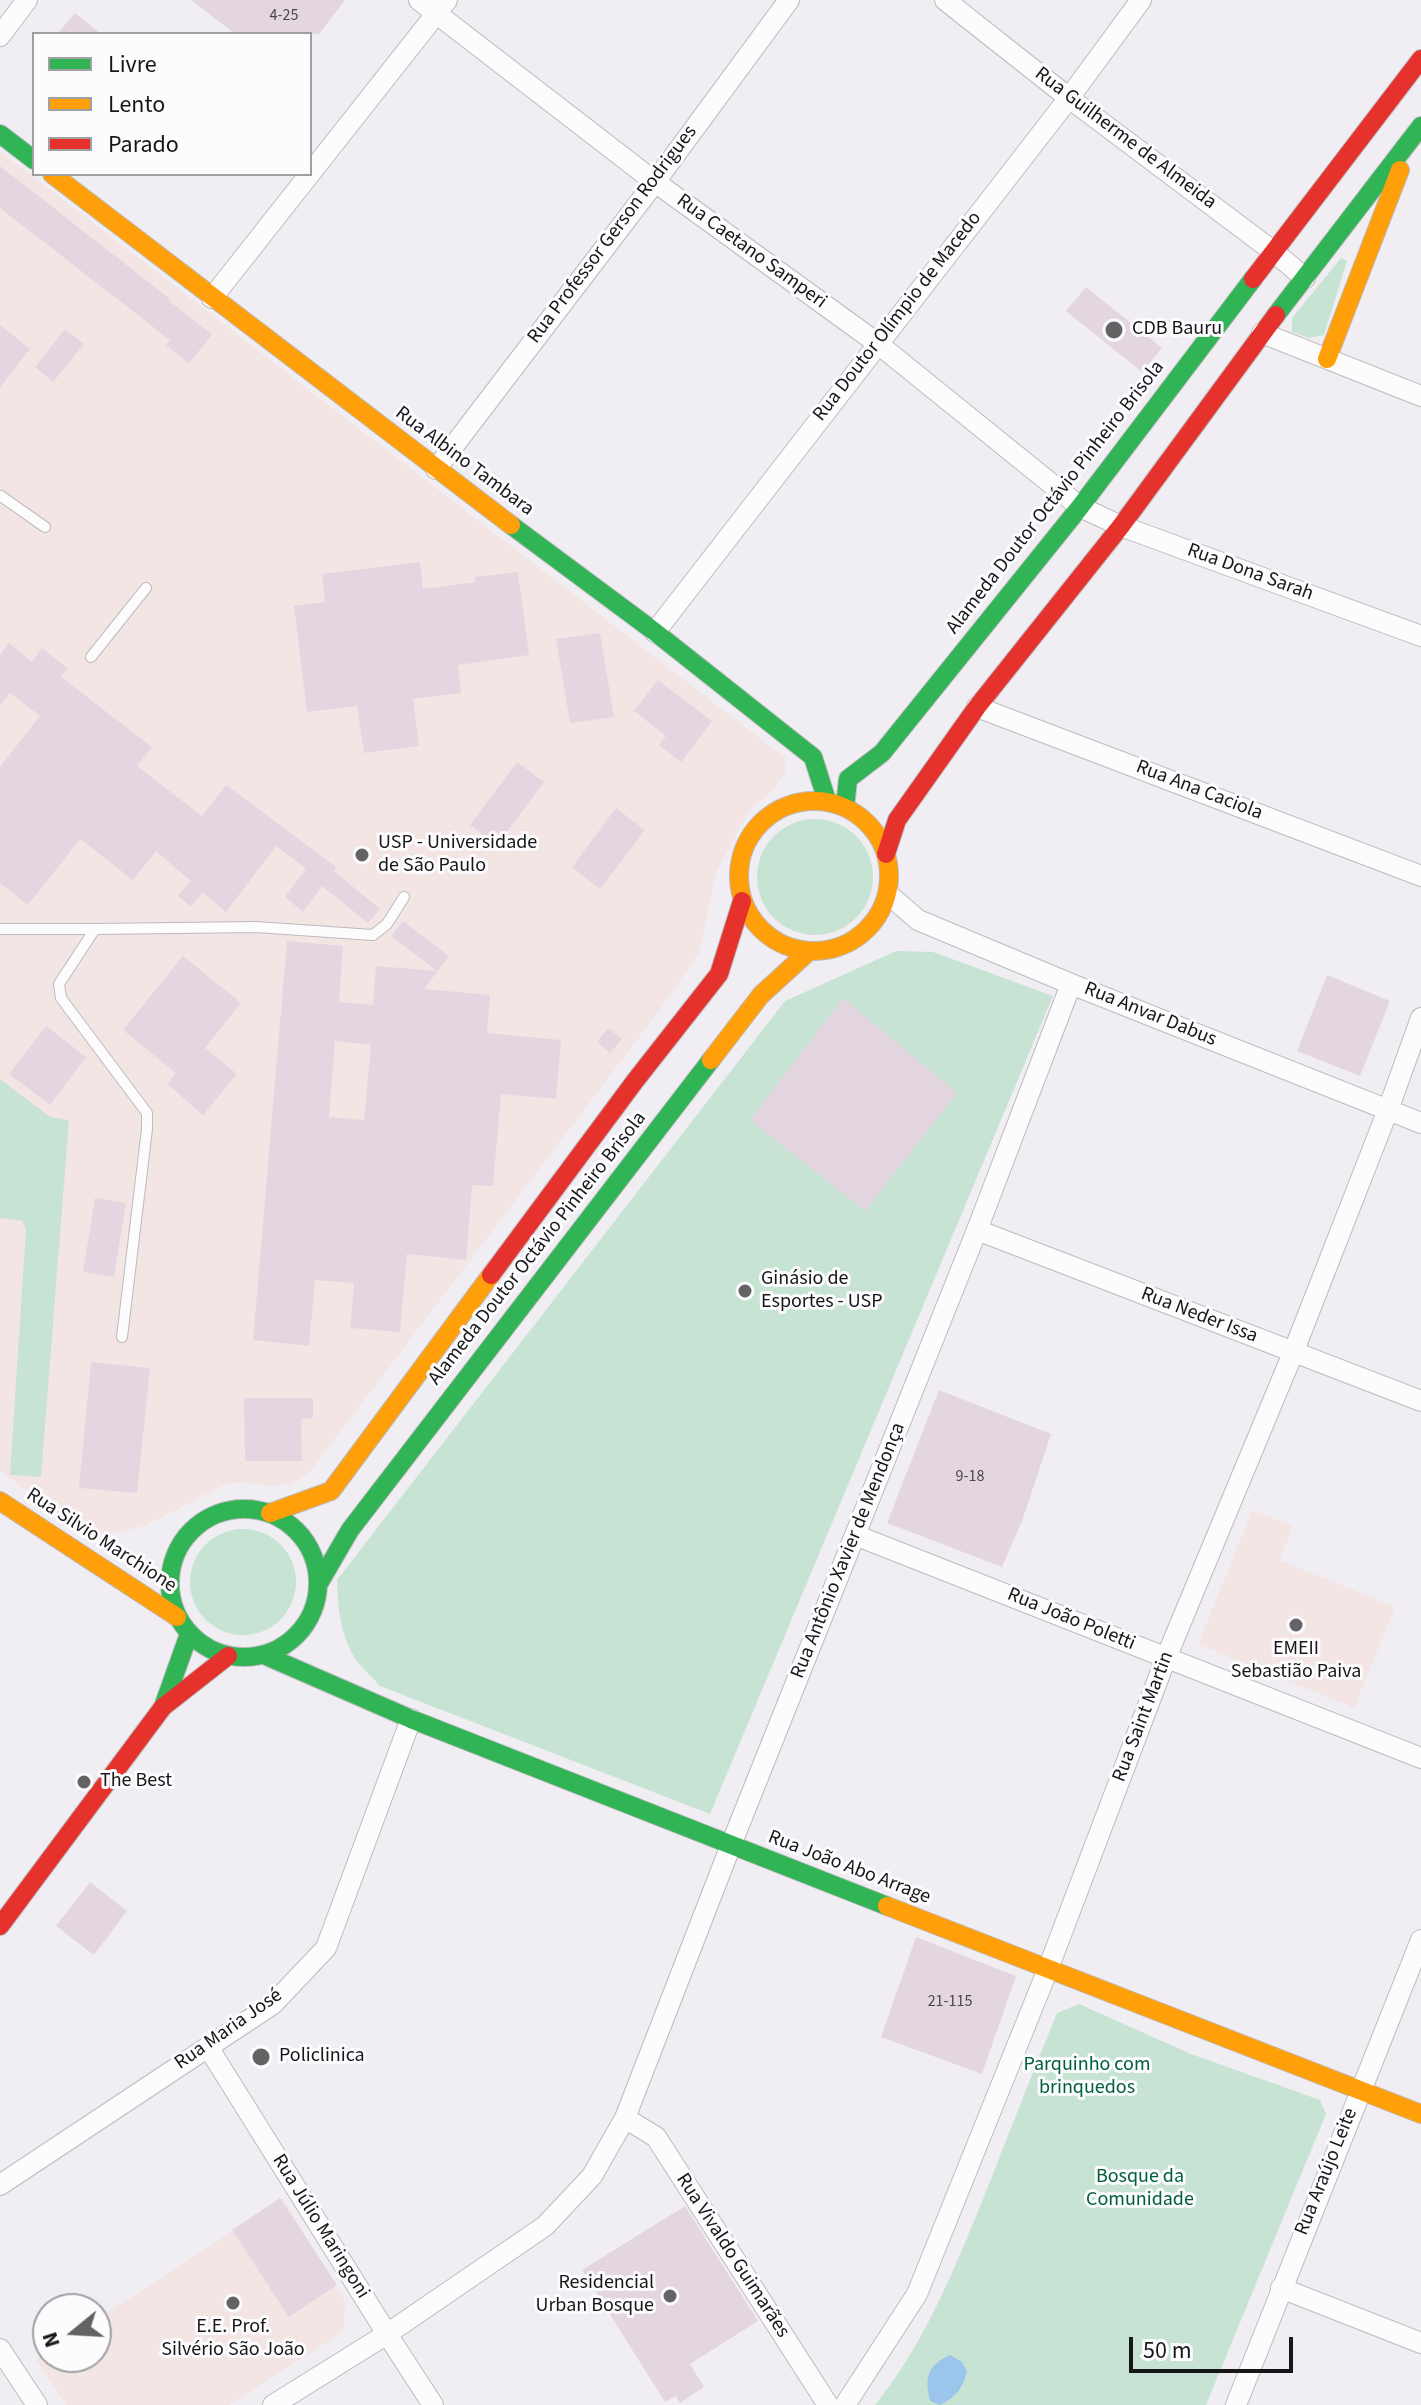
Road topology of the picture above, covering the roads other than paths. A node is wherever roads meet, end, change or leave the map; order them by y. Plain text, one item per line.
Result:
1 (27, 0) edge
2 (419, 0) edge
3 (789, 0) edge
4 (945, 0) edge
5 (1141, 0) edge
6 (442, 7) edge
7 (0, 36) edge
8 (1421, 59) edge
9 (1069, 98) junction
10 (1417, 131) edge
11 (0, 134) edge
12 (32, 158) edge
13 (312, 171) edge
14 (55, 176) edge
15 (308, 176) edge
16 (655, 182) junction
17 (1274, 252) junction
18 (1305, 278) junction
19 (212, 298) junction
20 (1262, 333) junction
21 (877, 343) junction
22 (1327, 359) junction
23 (1421, 396) edge
24 (436, 469) junction
25 (1, 496) edge
26 (1080, 507) junction
27 (1121, 526) junction
28 (45, 527) dead end
29 (146, 588) dead end
30 (655, 632) junction
31 (1421, 636) edge
32 (91, 657) dead end
33 (977, 707) junction
34 (827, 801) junction
35 (845, 807) junction
36 (886, 854) junction
37 (1421, 876) edge
38 (888, 894) junction
39 (404, 897) dead end
40 (742, 901) junction
41 (0, 929) edge
42 (95, 929) junction
43 (808, 952) junction
44 (1071, 984) junction
45 (1421, 1018) edge
46 (1388, 1110) junction
47 (1421, 1123) edge
48 (977, 1230) junction
49 (122, 1337) dead end
50 (1293, 1353) junction
51 (1421, 1401) edge
52 (0, 1501) edge
53 (270, 1513) junction
54 (855, 1535) junction
55 (318, 1585) junction
56 (177, 1617) junction
57 (189, 1634) junction
58 (264, 1655) junction
59 (228, 1656) junction
60 (1166, 1658) junction
61 (163, 1707) junction
62 (411, 1719) junction
63 (1421, 1758) edge
64 (731, 1845) junction
65 (0, 1926) edge
66 (1421, 1940) edge
67 (1048, 1969) junction
68 (208, 2047) junction
69 (1360, 2091) junction
70 (1421, 2114) edge
71 (625, 2118) junction
72 (0, 2185) edge
73 (1281, 2288) junction
74 (387, 2334) junction
75 (1421, 2343) edge
76 (0, 2349) edge
77 (37, 2405) edge
78 (273, 2405) edge
79 (433, 2405) edge
80 (828, 2405) edge
81 (845, 2405) edge
82 (1236, 2405) edge

1 - 7 street
2 - 6 street, Rua Caetano Samperi
3 - 16 street, Rua Professor Gerson Rodrigues
4 - 9 street, Rua Guilherme de Almeida
5 - 9 street, Rua Doutor Olímpio de Macedo
6 - 13 street
6 - 16 street, Rua Caetano Samperi
8 - 17 street, Alameda Doutor Octávio Pinheiro Brisola
9 - 17 street, Rua Guilherme de Almeida
9 - 21 street, Rua Doutor Olímpio de Macedo
10 - 18 street, Alameda Doutor Octávio Pinheiro Brisola
10 - 22 street
11 - 12 street
14 - 19 street, Rua Albino Tambara
15 - 19 street
16 - 21 street, Rua Caetano Samperi
16 - 24 street, Rua Professor Gerson Rodrigues
17 - 18 street, Rua Guilherme de Almeida
17 - 26 street, Alameda Doutor Octávio Pinheiro Brisola
18 - 20 street, Alameda Doutor Octávio Pinheiro Brisola
19 - 24 street, Rua Albino Tambara
20 - 22 street
20 - 27 street, Alameda Doutor Octávio Pinheiro Brisola
21 - 26 street, Rua Caetano Samperi
21 - 30 street, Rua Doutor Olímpio de Macedo
22 - 23 street
24 - 30 street, Rua Albino Tambara
25 - 28 lane
26 - 27 street, Rua Dona Sarah
26 - 35 street, Alameda Doutor Octávio Pinheiro Brisola
27 - 31 street, Rua Dona Sarah
27 - 33 street, Alameda Doutor Octávio Pinheiro Brisola
29 - 32 lane
30 - 34 street, Rua Albino Tambara
33 - 36 street, Alameda Doutor Octávio Pinheiro Brisola
33 - 37 street, Rua Ana Caciola
34 - 35 street, Alameda Doutor Octávio Pinheiro Brisola
34 - 40 street, Alameda Doutor Octávio Pinheiro Brisola
35 - 36 street, Alameda Doutor Octávio Pinheiro Brisola
36 - 38 street, Alameda Doutor Octávio Pinheiro Brisola
38 - 43 street
38 - 44 street, Rua Anvar Dabus
39 - 42 lane
40 - 43 street
40 - 53 street, Alameda Doutor Octávio Pinheiro Brisola
41 - 42 lane
42 - 49 lane
43 - 55 street, Alameda Doutor Octávio Pinheiro Brisola
44 - 46 street, Rua Anvar Dabus
44 - 48 street, Rua Antônio Xavier de Mendonça
45 - 46 street, Rua Saint Martin
46 - 47 street, Rua Anvar Dabus
46 - 50 street, Rua Saint Martin
48 - 50 street, Rua Neder Issa
48 - 54 street, Rua Antônio Xavier de Mendonça
50 - 51 street, Rua Neder Issa
50 - 60 street, Rua Saint Martin
52 - 56 street, Rua Silvio Marchione
53 - 55 street
53 - 56 street, Alameda Doutor Octávio Pinheiro Brisola
54 - 60 street, Rua João Poletti
54 - 64 street, Rua Antônio Xavier de Mendonça
55 - 58 street, Alameda Doutor Octávio Pinheiro Brisola
56 - 57 street, Alameda Doutor Octávio Pinheiro Brisola
57 - 59 street, Alameda Doutor Octávio Pinheiro Brisola
57 - 61 street
58 - 59 street, Alameda Doutor Octávio Pinheiro Brisola
58 - 62 street, Rua João Abo Arrage
59 - 61 street
60 - 63 street, Rua João Poletti
60 - 67 street, Rua Saint Martin
61 - 65 street
62 - 64 street, Rua João Abo Arrage
62 - 68 street, Rua Maria José
64 - 67 street, Rua João Abo Arrage
64 - 71 street, Rua Antônio Xavier de Mendonça
66 - 69 street, Rua Araújo Leite
67 - 69 street, Rua João Abo Arrage
67 - 81 street, Rua Saint Martin
68 - 72 street, Rua Maria José
68 - 74 street, Rua Júlio Maringoni
69 - 70 street, Rua João Abo Arrage
69 - 73 street, Rua Araújo Leite
71 - 74 street, Rua Antônio Xavier de Mendonça
71 - 80 street, Rua Vivaldo Guimarães
73 - 75 street
73 - 82 street, Rua Araújo Leite
74 - 78 street, Rua Antônio Xavier de Mendonça
74 - 79 street, Rua Júlio Maringoni
76 - 77 street

